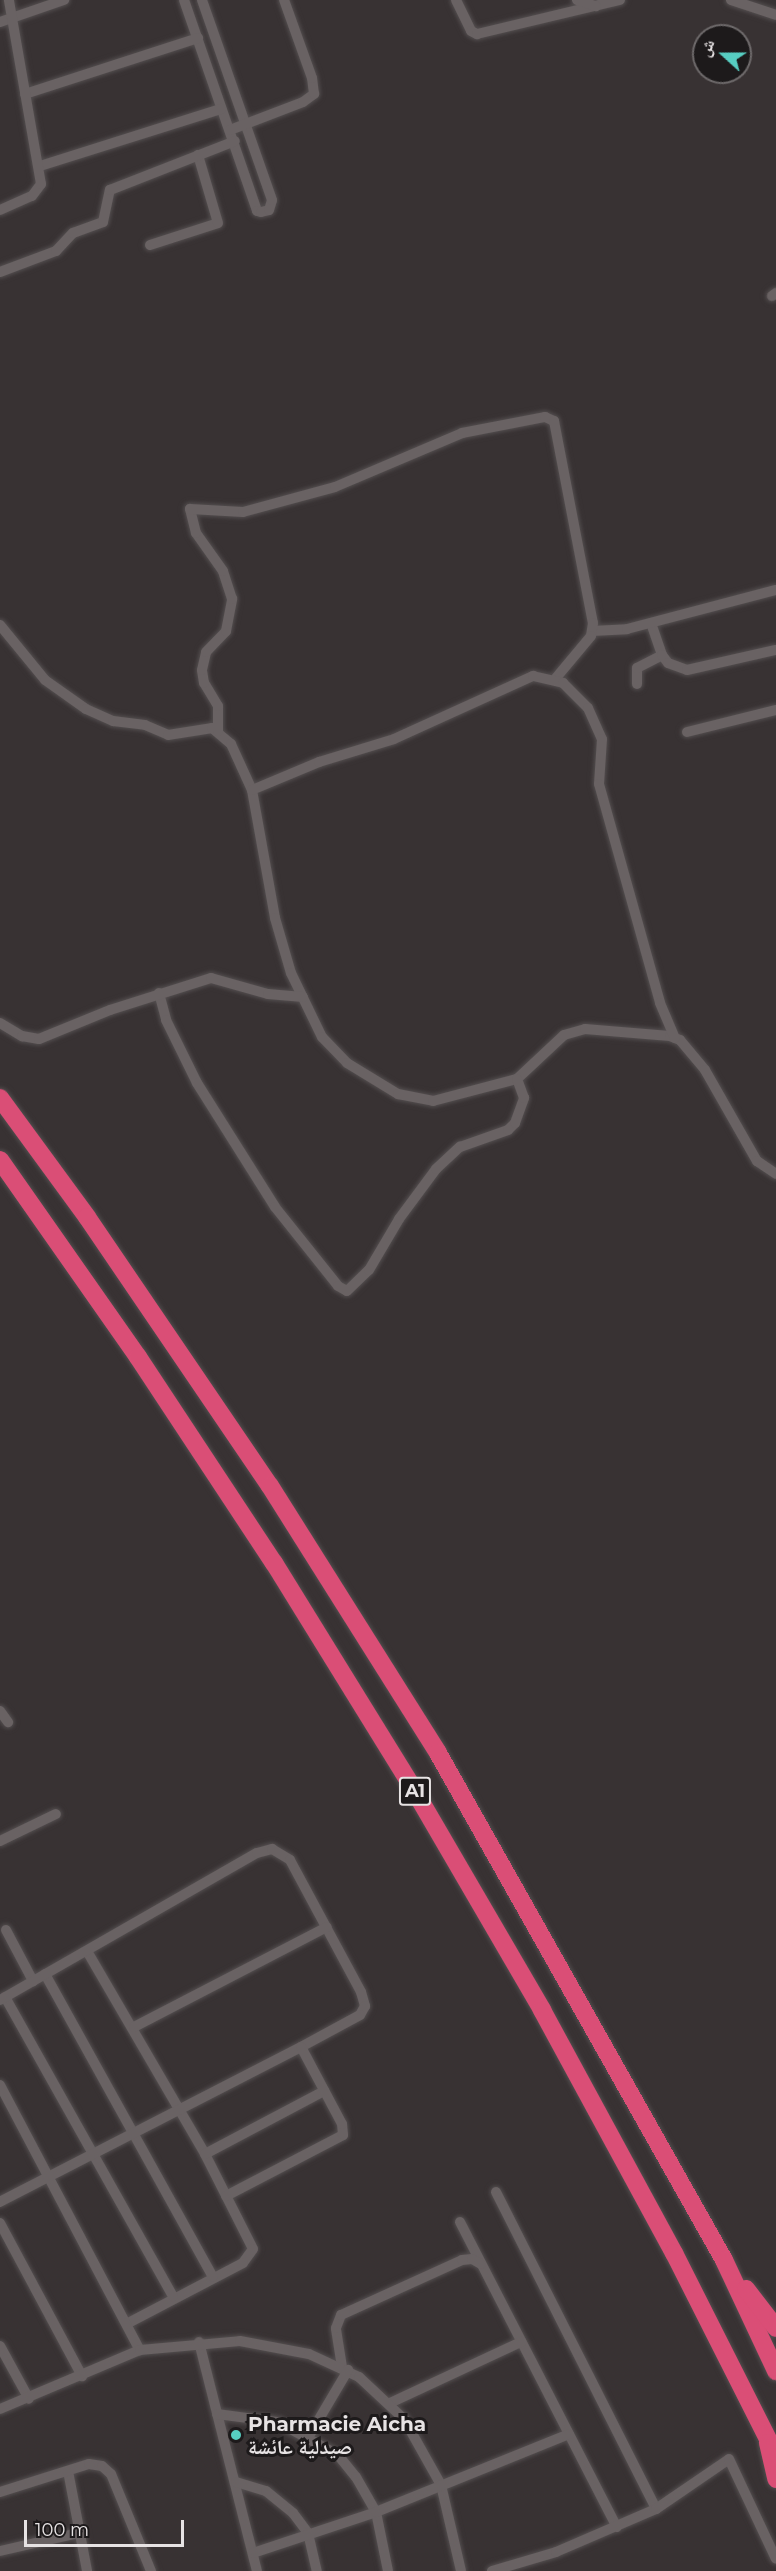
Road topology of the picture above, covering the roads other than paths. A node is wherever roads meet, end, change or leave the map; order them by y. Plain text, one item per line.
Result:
1 (9, 0) edge
2 (64, 0) edge
3 (184, 0) edge
4 (202, 0) edge
5 (284, 0) edge
6 (456, 0) edge
7 (577, 0) edge
8 (620, 0) edge
9 (730, 0) edge
10 (596, 6) junction
11 (776, 15) edge
12 (12, 18) junction
13 (0, 22) edge
14 (198, 38) junction
15 (25, 94) junction
16 (221, 109) junction
17 (245, 124) junction
18 (230, 130) junction
19 (235, 141) junction
20 (198, 155) junction
21 (40, 166) junction
22 (265, 179) junction
23 (249, 184) junction
24 (0, 210) edge
25 (150, 245) dead end
26 (0, 272) edge
27 (776, 590) edge
28 (651, 623) junction
29 (0, 625) edge
30 (592, 632) junction
31 (776, 650) edge
32 (662, 656) junction
33 (555, 679) junction
34 (637, 684) dead end
35 (776, 710) edge
36 (218, 731) junction
37 (687, 732) dead end
38 (252, 790) junction
39 (159, 993) junction
40 (303, 997) junction
41 (0, 1023) edge
42 (675, 1038) junction
43 (517, 1079) junction
44 (0, 1098) edge
45 (0, 1160) edge
46 (776, 1174) edge
47 (0, 1711) edge
48 (8, 1722) dead end
49 (56, 1814) dead end
50 (0, 1841) edge
51 (327, 1928) junction
52 (6, 1930) dead end
53 (87, 1951) junction
54 (45, 1974) junction
55 (33, 1981) junction
56 (2, 1999) edge
57 (134, 2027) junction
58 (301, 2048) junction
59 (0, 2085) edge
60 (324, 2091) junction
61 (178, 2108) junction
62 (135, 2133) junction
63 (94, 2153) junction
64 (205, 2154) junction
65 (50, 2176) junction
66 (496, 2192) dead end
67 (226, 2196) junction
68 (0, 2202) edge
69 (460, 2222) dead end
70 (0, 2223) edge
71 (724, 2260) junction
72 (481, 2265) junction
73 (213, 2277) junction
74 (172, 2296) junction
75 (128, 2323) junction
76 (776, 2328) edge
77 (199, 2343) junction
78 (521, 2343) junction
79 (0, 2346) edge
80 (140, 2350) junction
81 (345, 2369) junction
82 (776, 2371) edge
83 (82, 2376) junction
84 (29, 2399) junction
85 (390, 2403) junction
86 (0, 2409) edge
87 (217, 2414) junction
88 (569, 2434) junction
89 (309, 2436) junction
90 (767, 2438) junction
91 (776, 2455) edge
92 (68, 2471) junction
93 (776, 2479) edge
94 (236, 2482) junction
95 (441, 2485) junction
96 (0, 2492) edge
97 (656, 2509) junction
98 (376, 2512) junction
99 (617, 2527) junction
100 (78, 2533) junction
101 (308, 2534) junction
102 (0, 2552) edge
103 (253, 2553) junction
104 (776, 2559) edge
105 (87, 2571) edge
106 (151, 2571) edge
107 (257, 2571) edge
108 (317, 2571) edge
109 (388, 2571) edge
110 (461, 2571) edge
111 (492, 2571) edge

1 - 12 street
2 - 12 street
3 - 14 street
4 - 17 street
5 - 17 street
6 - 10 street
7 - 10 street
8 - 10 street
9 - 11 street
12 - 13 street
12 - 15 street
14 - 15 street
14 - 16 street
15 - 21 street
16 - 18 street
16 - 21 street
17 - 18 street
17 - 22 street
18 - 19 street
19 - 20 street
19 - 23 street
20 - 25 street
20 - 26 street
21 - 24 street
22 - 23 street
22 - 23 street
27 - 28 street
28 - 30 street
28 - 32 street
29 - 36 street
30 - 33 street
30 - 36 street
31 - 32 street
32 - 34 street
33 - 38 street
33 - 42 street
35 - 37 street
36 - 38 street
38 - 40 street
39 - 40 street
39 - 41 street
39 - 43 street
40 - 43 street
42 - 43 street
42 - 46 street
44 - 71 highway, A1
45 - 90 highway, A1
47 - 48 street
49 - 50 street
51 - 53 street
51 - 57 street
51 - 58 street
52 - 55 street
53 - 54 street
53 - 57 street
54 - 55 street
54 - 62 street
55 - 56 street
56 - 63 street
57 - 61 street
58 - 60 street
58 - 61 street
59 - 65 street
60 - 64 street
60 - 67 street
61 - 62 street
61 - 64 street
62 - 63 street
62 - 73 street
63 - 65 street
63 - 74 street
64 - 67 street
65 - 68 street
65 - 75 street
66 - 97 street
67 - 73 street
69 - 72 street
70 - 83 street
71 - 76 highway
71 - 82 highway, A1
72 - 78 street
72 - 81 street
73 - 74 street
74 - 75 street
75 - 80 street
77 - 80 street
77 - 81 street
77 - 87 street
78 - 85 street
78 - 88 street
79 - 84 street
80 - 83 street
81 - 85 street
81 - 89 street
83 - 84 street
84 - 86 street
85 - 95 street
87 - 89 street
87 - 94 street
88 - 95 street
88 - 99 street
89 - 98 street
90 - 91 highway, A1
90 - 93 highway
92 - 96 street
92 - 100 street
92 - 106 street
94 - 101 street
94 - 103 street
95 - 98 street
95 - 110 street
97 - 99 street
97 - 104 street
98 - 101 street
98 - 109 street
99 - 111 street
100 - 102 street
100 - 105 street
101 - 103 street
101 - 108 street
103 - 107 street

